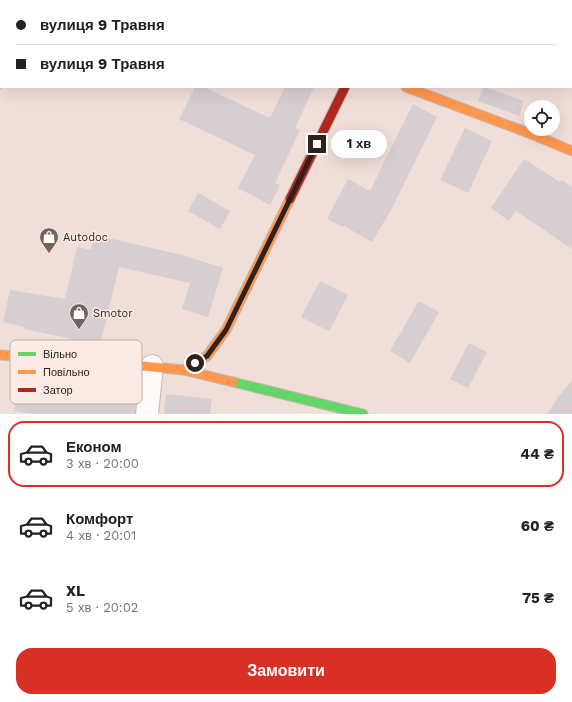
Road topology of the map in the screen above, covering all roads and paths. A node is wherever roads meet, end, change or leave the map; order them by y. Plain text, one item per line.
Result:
1 (345, 88) edge
2 (409, 88) edge
3 (572, 152) edge
4 (0, 354) edge
5 (10, 355) edge
6 (142, 365) edge
7 (152, 366) junction
8 (184, 370) junction
9 (147, 414) edge
10 (364, 414) edge

1 - 8 street
2 - 3 street
4 - 5 street
6 - 7 street
7 - 8 street
7 - 9 street
8 - 10 street

